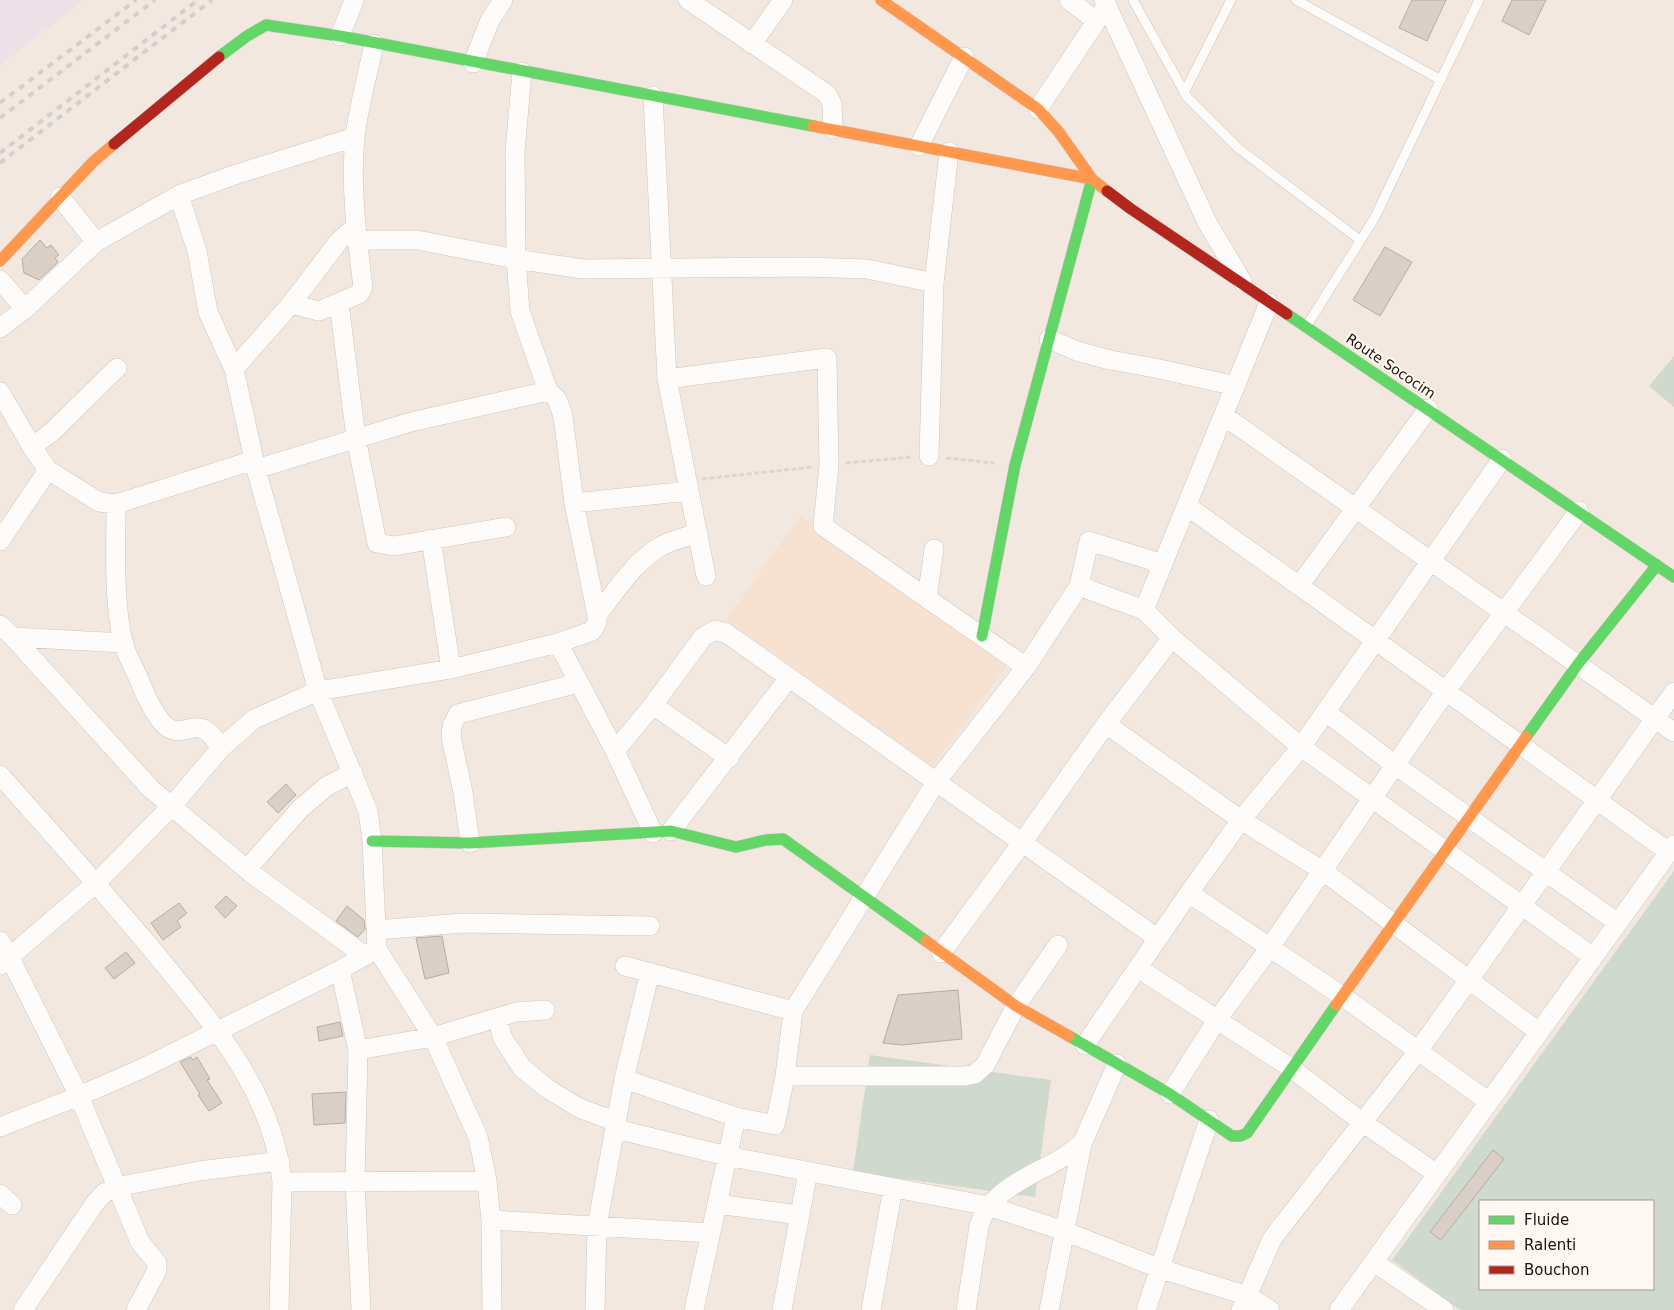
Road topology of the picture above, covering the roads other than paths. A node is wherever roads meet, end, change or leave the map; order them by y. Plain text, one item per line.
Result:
1 (354, 0) edge
2 (502, 0) edge
3 (688, 0) edge
4 (783, 0) edge
5 (881, 0) edge
6 (1069, 0) edge
7 (1133, 0) edge
8 (1231, 0) edge
9 (1296, 0) edge
10 (1479, 0) edge
11 (1106, 2) edge
12 (1096, 21) junction
13 (340, 36) junction
14 (374, 44) junction
15 (752, 44) junction
16 (964, 57) junction
17 (473, 62) junction
18 (522, 72) junction
19 (1441, 80) junction
20 (1184, 93) junction
21 (653, 96) junction
22 (1038, 109) junction
23 (833, 129) junction
24 (355, 137) junction
25 (919, 146) junction
26 (949, 152) junction
27 (1092, 179) junction
28 (178, 195) junction
29 (60, 197) junction
30 (357, 234) junction
31 (1360, 240) junction
32 (96, 242) junction
33 (516, 259) junction
34 (0, 261) edge
35 (662, 269) junction
36 (0, 280) edge
37 (934, 283) junction
38 (1245, 286) junction
39 (339, 303) junction
40 (1270, 303) junction
41 (291, 304) junction
42 (25, 308) junction
43 (1306, 327) junction
44 (0, 328) edge
45 (1049, 339) junction
46 (117, 368) dead end
47 (234, 369) junction
48 (667, 379) junction
49 (1236, 386) junction
50 (548, 391) junction
51 (0, 392) edge
52 (1428, 409) junction
53 (1224, 416) junction
54 (356, 438) junction
55 (32, 448) junction
56 (929, 456) road end
57 (1502, 459) junction
58 (255, 465) junction
59 (48, 470) junction
60 (688, 486) junction
61 (574, 503) junction
62 (116, 504) junction
63 (1187, 506) junction
64 (1355, 508) junction
65 (1579, 511) junction
66 (506, 527) dead end
67 (698, 533) junction
68 (431, 539) junction
69 (0, 541) edge
70 (934, 549) dead end
71 (1431, 561) junction
72 (1163, 564) junction
73 (1657, 564) junction
74 (706, 576) dead end
75 (1674, 577) edge
76 (1079, 586) junction
77 (1298, 586) junction
78 (927, 598) junction
79 (1144, 610) junction
80 (1504, 612) junction
81 (597, 615) junction
82 (7, 631) edge
83 (982, 636) junction
84 (1172, 638) junction
85 (1375, 640) junction
86 (124, 643) junction
87 (558, 643) junction
88 (1578, 664) junction
89 (1026, 667) junction
90 (451, 669) junction
91 (789, 678) junction
92 (578, 683) junction
93 (318, 691) junction
94 (1446, 691) junction
95 (1674, 692) edge
96 (653, 705) junction
97 (1326, 712) junction
98 (1655, 718) junction
99 (1106, 724) junction
100 (1674, 732) edge
101 (1520, 745) junction
102 (1301, 747) junction
103 (222, 748) junction
104 (614, 751) junction
105 (728, 758) junction
106 (1395, 765) junction
107 (352, 773) junction
108 (0, 775) edge
109 (936, 782) junction
110 (1372, 799) junction
111 (1597, 800) junction
112 (171, 807) junction
113 (1469, 818) junction
114 (1241, 820) junction
115 (662, 832) junction
116 (372, 841) junction
117 (1022, 842) junction
118 (470, 843) junction
119 (1671, 849) edge
120 (1445, 851) junction
121 (247, 869) junction
122 (1323, 871) junction
123 (1546, 872) junction
124 (96, 883) junction
125 (1189, 892) junction
126 (864, 897) junction
127 (1522, 906) junction
128 (1618, 923) junction
129 (1393, 924) junction
130 (650, 926) dead end
131 (376, 930) junction
132 (1157, 938) junction
133 (0, 941) edge
134 (1058, 946) dead end
135 (1270, 947) junction
136 (371, 952) junction
137 (941, 953) junction
138 (1593, 957) junction
139 (5, 962) edge
140 (625, 966) dead end
141 (1138, 968) junction
142 (340, 970) junction
143 (650, 972) junction
144 (1469, 980) junction
145 (1342, 996) junction
146 (1016, 1006) junction
147 (545, 1010) dead end
148 (793, 1011) junction
149 (498, 1018) junction
150 (1217, 1020) junction
151 (217, 1030) junction
152 (1539, 1032) junction
153 (433, 1037) junction
154 (1085, 1045) junction
155 (358, 1050) junction
156 (1418, 1051) junction
157 (1117, 1064) junction
158 (1291, 1068) junction
159 (786, 1076) junction
160 (624, 1080) junction
161 (1170, 1094) junction
162 (78, 1096) junction
163 (1489, 1102) junction
164 (736, 1117) junction
165 (1209, 1120) junction
166 (1362, 1122) junction
167 (616, 1125) junction
168 (0, 1127) edge
169 (1082, 1144) junction
170 (727, 1156) junction
171 (280, 1161) junction
172 (808, 1172) junction
173 (1437, 1174) junction
174 (282, 1182) junction
175 (355, 1182) junction
176 (487, 1182) junction
177 (116, 1187) junction
178 (893, 1188) junction
179 (717, 1204) junction
180 (990, 1206) junction
181 (800, 1215) junction
182 (491, 1220) junction
183 (597, 1226) junction
184 (1064, 1231) junction
185 (710, 1233) junction
186 (1374, 1262) junction
187 (1161, 1269) junction
188 (1244, 1303) edge
189 (23, 1310) edge
190 (136, 1310) edge
191 (278, 1310) edge
192 (361, 1310) edge
193 (492, 1310) edge
194 (594, 1310) edge
195 (694, 1310) edge
196 (782, 1310) edge
197 (871, 1310) edge
198 (966, 1310) edge
199 (1049, 1310) edge
200 (1146, 1310) edge
201 (1270, 1310) edge
202 (1339, 1310) edge
203 (1444, 1310) edge

1 - 13 street
2 - 17 street
3 - 15 street
4 - 15 street
5 - 16 street
6 - 12 street
7 - 20 lane
8 - 20 lane
9 - 19 lane
10 - 19 lane
11 - 12 street
11 - 38 street
12 - 22 street
13 - 14 street
13 - 29 street
14 - 17 street
14 - 24 street
15 - 23 street
16 - 22 street
16 - 25 street
17 - 18 street
18 - 21 street
18 - 33 street
19 - 31 lane
20 - 31 lane
21 - 23 street
21 - 35 street
22 - 27 street
23 - 25 street
24 - 28 street
24 - 30 street
25 - 26 street
26 - 27 street
26 - 37 street
27 - 38 street, Route Sococim
27 - 45 street
28 - 32 street
28 - 47 street
29 - 32 street
29 - 34 street
30 - 33 street
30 - 39 street
30 - 41 street
31 - 43 lane
32 - 42 street
33 - 35 street
33 - 50 street
35 - 37 street
35 - 48 street
36 - 42 street
37 - 56 street
38 - 40 street, Route Sococim
39 - 41 street
39 - 54 street
40 - 43 street, Route Sococim
40 - 49 street
41 - 47 street
42 - 44 street
43 - 52 street, Route Sococim
45 - 49 street
45 - 83 street
46 - 55 street
47 - 58 street
48 - 60 street
48 - 78 street
49 - 53 street
50 - 54 street
50 - 61 street
51 - 55 street
52 - 57 street, Route Sococim
52 - 64 street
53 - 63 street
53 - 64 street
54 - 58 street
54 - 68 street
55 - 59 street
57 - 65 street, Route Sococim
57 - 71 street
58 - 62 street
58 - 93 street
59 - 62 street
59 - 69 street
60 - 61 street
60 - 67 street
61 - 81 street
62 - 86 street
63 - 72 street
63 - 77 street
64 - 71 street
64 - 77 street
65 - 73 street, Route Sococim
65 - 80 street
66 - 68 street
67 - 74 street
67 - 81 street
68 - 90 street
70 - 78 street
71 - 80 street
71 - 85 street
72 - 76 street
72 - 79 street
73 - 75 street, Route Sococim
73 - 88 street
76 - 79 street
76 - 89 street
77 - 85 street
78 - 83 street
79 - 84 street
80 - 88 street
80 - 94 street
81 - 87 street
82 - 86 street
82 - 112 street
83 - 89 street
84 - 99 street
84 - 102 street
85 - 94 street
85 - 97 street
86 - 103 street
87 - 90 street
87 - 92 street
88 - 98 street
88 - 101 street
89 - 109 street
90 - 93 street
91 - 96 street
91 - 105 street
91 - 109 street
92 - 104 street
92 - 118 street
93 - 103 street
93 - 107 street
94 - 101 street
94 - 106 street
95 - 98 street
96 - 104 street
96 - 105 street
97 - 102 street
97 - 106 street
98 - 100 street
98 - 111 street
99 - 114 street
99 - 117 street
101 - 111 street
101 - 113 street
102 - 110 street
102 - 114 street
103 - 112 street
104 - 115 street
105 - 115 street
106 - 110 street
106 - 113 street
107 - 116 street
107 - 121 street
108 - 124 street
109 - 117 street
109 - 126 street
110 - 120 street
110 - 122 street
111 - 119 street
111 - 123 street
112 - 121 street
112 - 124 street
113 - 120 street
113 - 123 street
114 - 122 street
114 - 125 street
115 - 118 street
115 - 126 street
116 - 118 street
116 - 131 street
117 - 132 street
117 - 137 street
119 - 128 street
120 - 127 street
120 - 129 street
121 - 136 street
122 - 129 street
122 - 135 street
123 - 127 street
123 - 128 street
124 - 139 street
124 - 151 street
125 - 132 street
125 - 135 street
126 - 137 street
126 - 148 street
127 - 138 street
127 - 144 street
128 - 138 street
129 - 144 street
129 - 145 street
130 - 131 street
131 - 136 street
132 - 141 street
133 - 139 street
134 - 146 street
135 - 145 street
135 - 150 street
136 - 142 street
136 - 153 street
137 - 146 street
138 - 152 street
139 - 162 street
140 - 143 street
141 - 150 street
141 - 154 street
142 - 151 street
142 - 155 street
143 - 148 street
143 - 160 street
144 - 152 street
144 - 156 street
145 - 156 street
145 - 158 street
146 - 154 street
146 - 159 street
147 - 149 street
148 - 159 street
149 - 153 street
149 - 167 street
150 - 158 street
150 - 161 street
151 - 162 street
151 - 171 street
152 - 163 street
153 - 155 street
153 - 176 street
154 - 157 street
155 - 175 street
156 - 163 street
156 - 166 street
157 - 161 street
157 - 169 street
158 - 165 street
158 - 166 street
159 - 164 street
160 - 164 street
160 - 167 street
161 - 165 street
162 - 168 street
162 - 177 street
163 - 173 street
164 - 170 street
165 - 187 street
166 - 173 street
166 - 188 street
167 - 170 street
167 - 183 street
169 - 180 street
169 - 184 street
170 - 172 street
170 - 179 street
171 - 174 street
171 - 177 street
172 - 178 street
172 - 181 street
173 - 186 street
174 - 175 street
174 - 191 street
175 - 176 street
175 - 192 street
176 - 182 street
177 - 189 street
177 - 190 street
178 - 180 street
178 - 197 street
179 - 181 street
179 - 185 street
180 - 184 street
180 - 198 street
181 - 196 street
182 - 183 street
182 - 193 street
183 - 185 street
183 - 194 street
184 - 187 street
184 - 199 street
185 - 195 street
186 - 202 street
186 - 203 street
187 - 188 street
187 - 200 street
188 - 201 street

